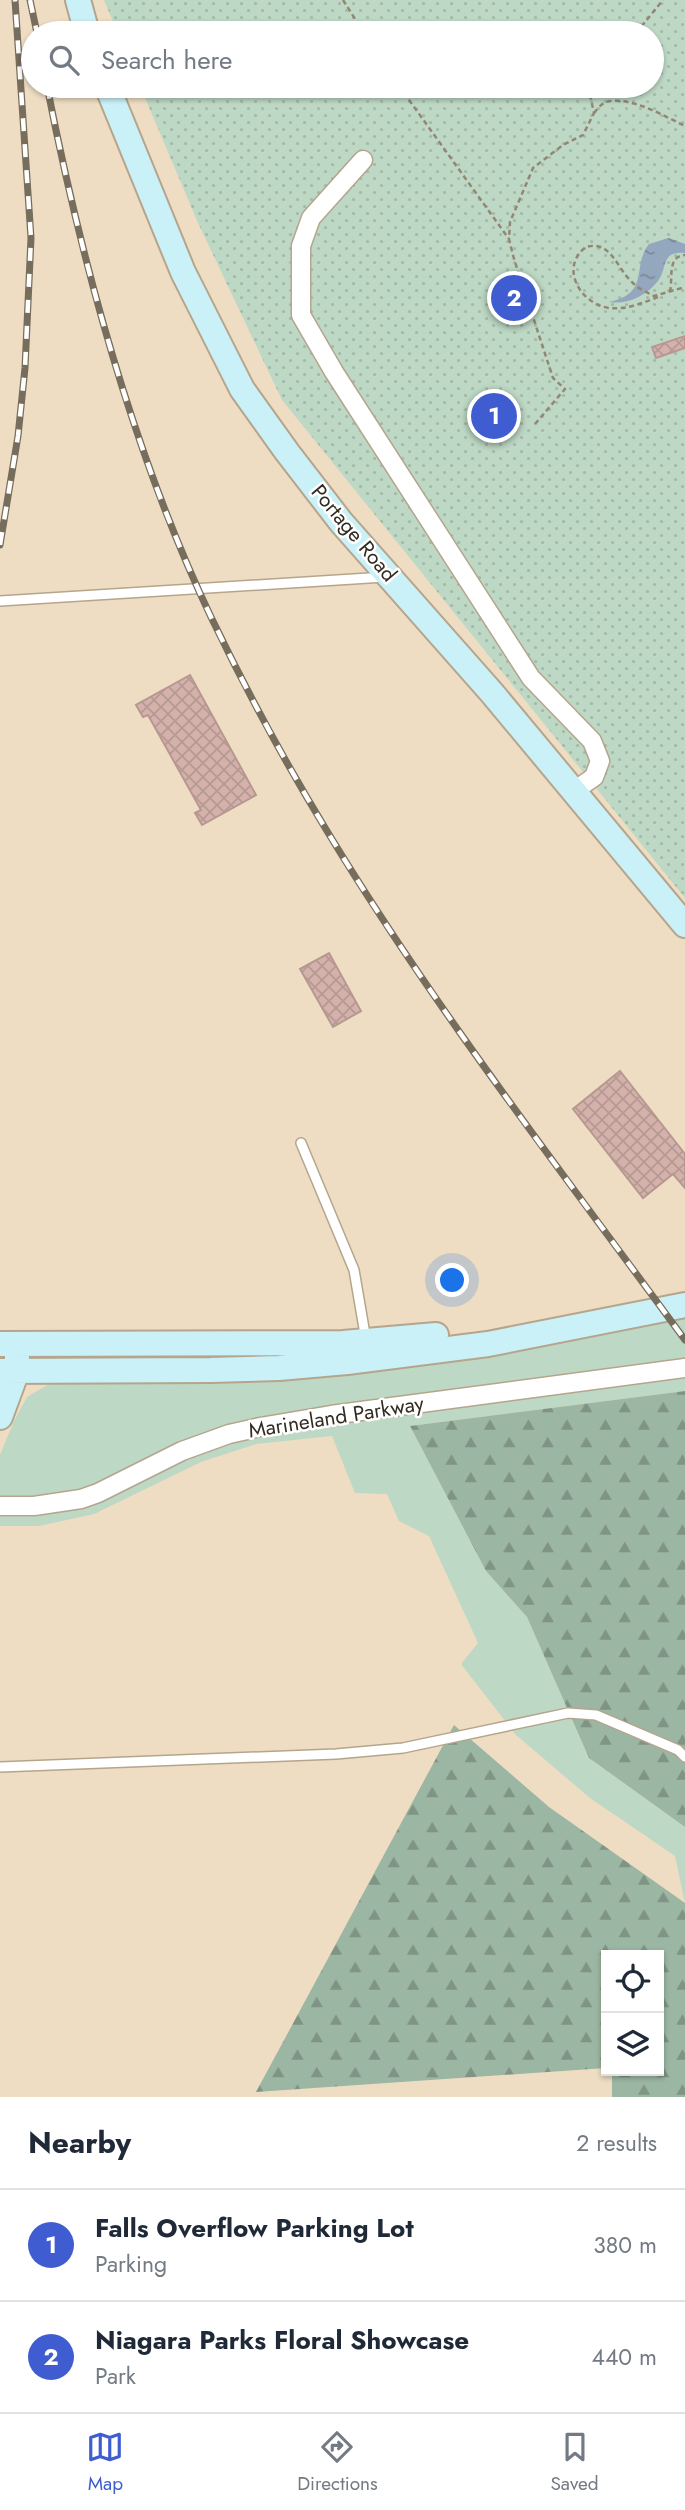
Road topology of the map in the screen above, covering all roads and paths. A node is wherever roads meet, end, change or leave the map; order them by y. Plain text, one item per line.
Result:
1 (78, 0) edge
2 (343, 0) edge
3 (663, 0) edge
4 (84, 21) edge
5 (356, 21) edge
6 (646, 21) edge
7 (112, 98) edge
8 (408, 98) edge
9 (591, 98) edge
10 (594, 113) junction
11 (685, 126) edge
12 (363, 160) dead end
13 (509, 239) junction
14 (685, 255) edge
15 (685, 287) edge
16 (670, 292) junction
17 (658, 297) junction
18 (535, 424) dead end
19 (390, 577) junction
20 (0, 601) edge
21 (574, 791) junction
22 (685, 925) edge
23 (301, 1143) dead end
24 (685, 1288) edge
25 (685, 1305) edge
26 (367, 1342) junction
27 (8, 1343) edge
28 (685, 1368) edge
29 (8, 1371) edge
30 (0, 1417) edge
31 (0, 1506) edge
32 (685, 1756) edge
33 (0, 1767) edge

1 - 4 main road
2 - 5 path
3 - 6 path
7 - 19 main road, Portage Road
8 - 13 path
9 - 10 path
10 - 11 path
10 - 13 path
12 - 21 street
13 - 18 path
14 - 16 path
15 - 16 path
16 - 17 path
17 - 17 path
19 - 20 lane
19 - 21 main road, Portage Road
21 - 22 main road, Portage Road
23 - 26 lane
24 - 26 main road
25 - 29 main road
26 - 27 main road
27 - 29 main road
28 - 31 street, Marineland Parkway
29 - 30 main road
32 - 33 lane

